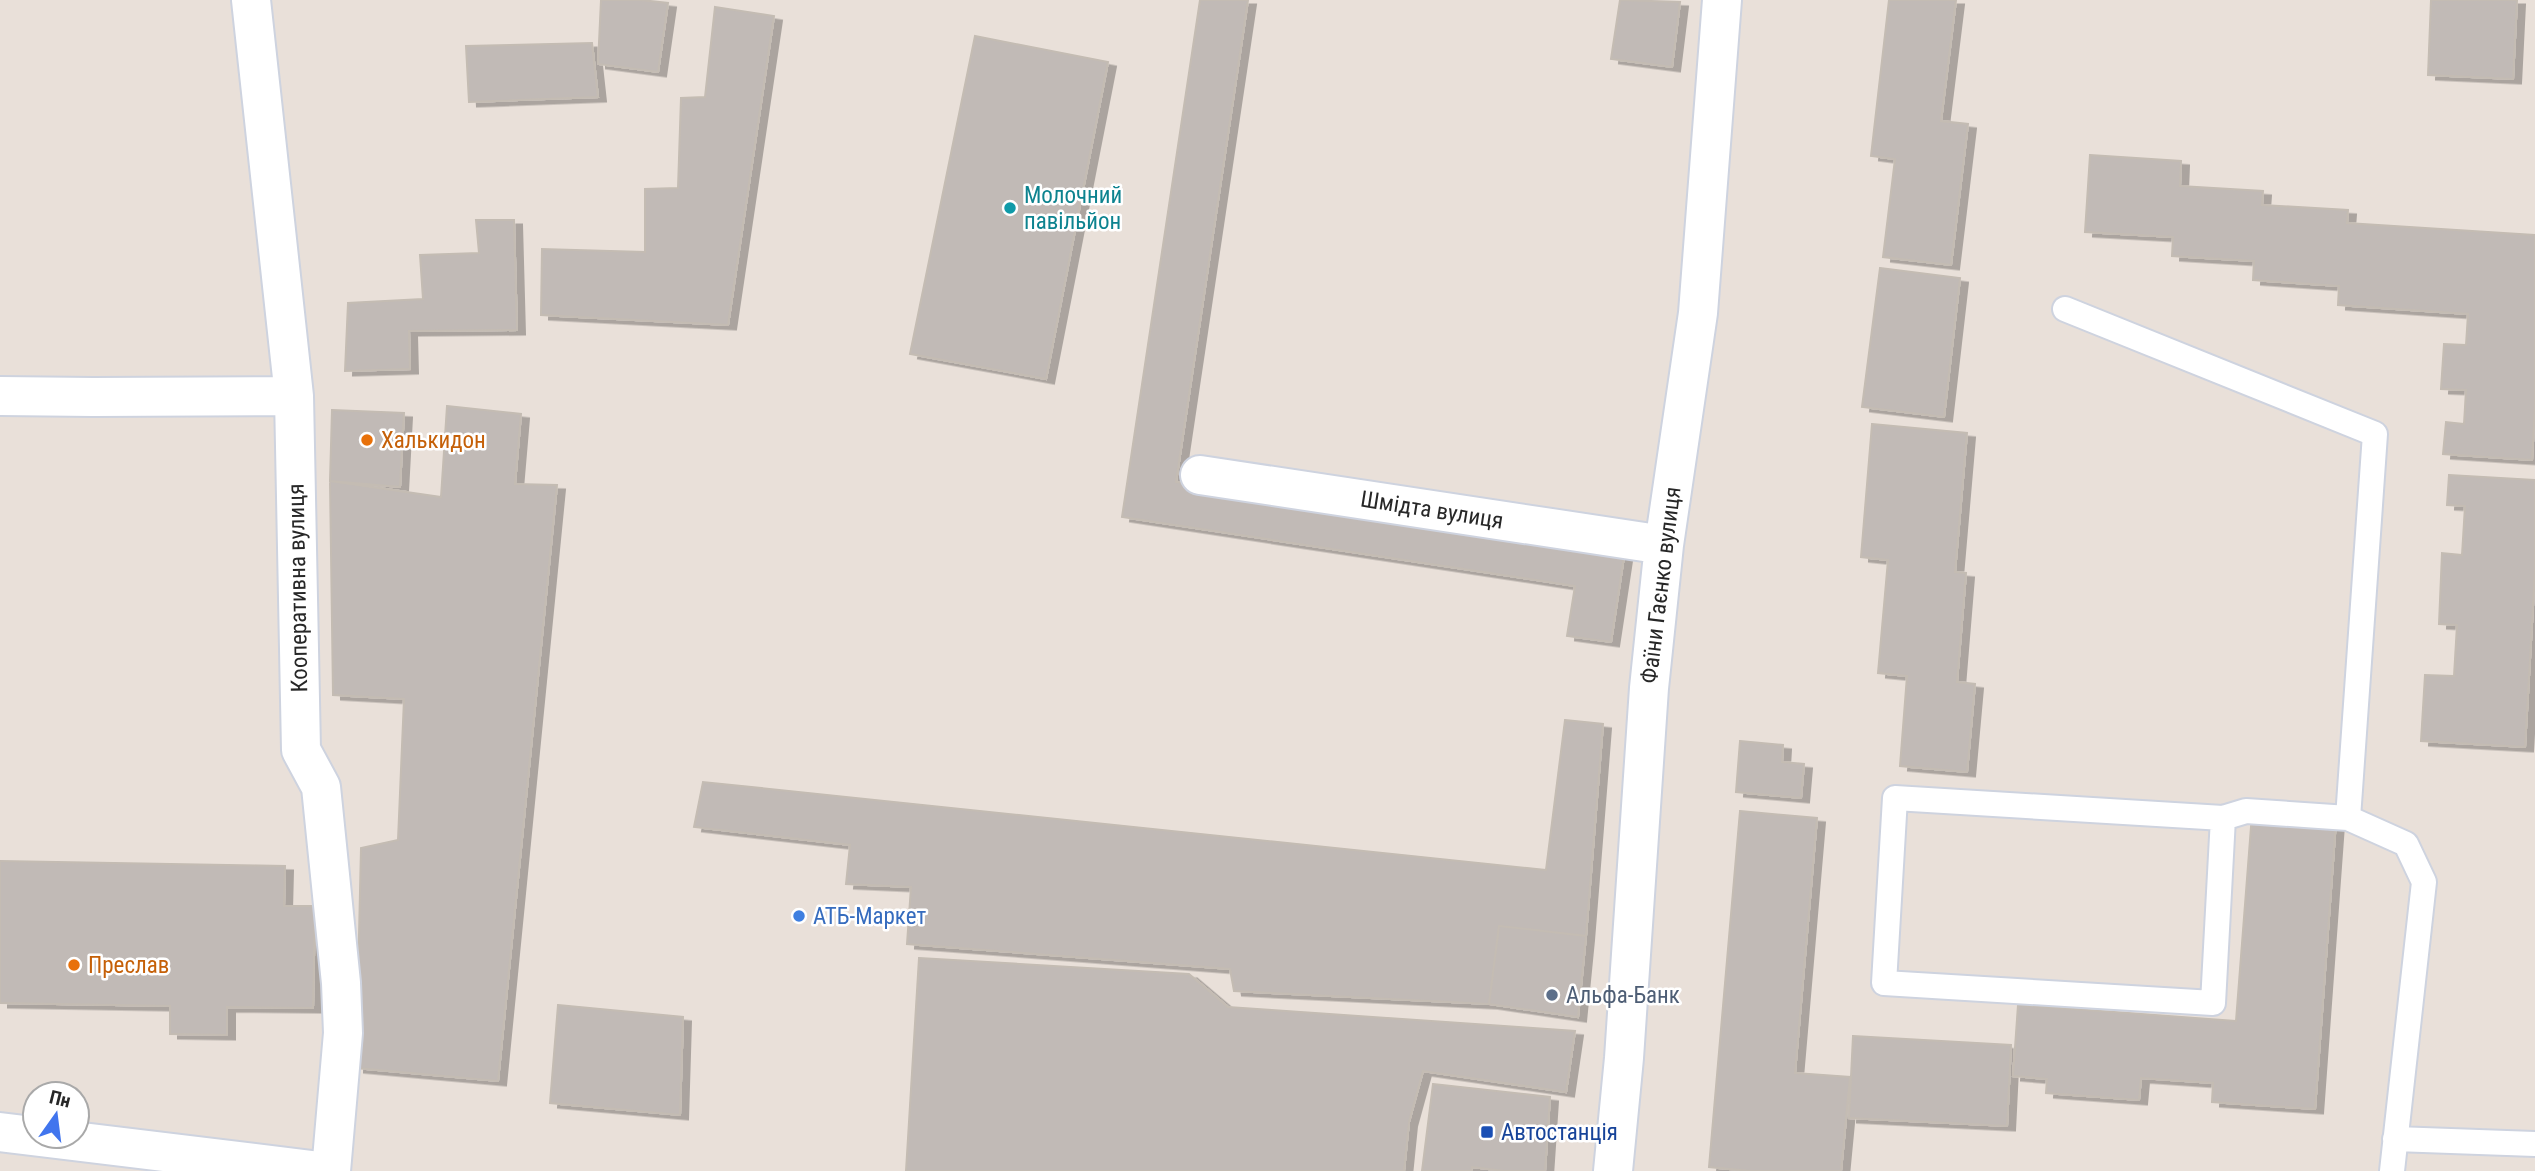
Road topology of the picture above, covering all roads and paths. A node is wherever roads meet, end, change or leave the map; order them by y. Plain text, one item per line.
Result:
1 (251, 0) edge
2 (1722, 0) edge
3 (2065, 309) dead end
4 (0, 396) edge
5 (294, 396) junction
6 (1200, 475) dead end
7 (1664, 545) junction
8 (2223, 818) junction
9 (2348, 818) junction
10 (0, 1132) edge
11 (2395, 1139) junction
12 (2535, 1143) edge
13 (320, 1171) edge
14 (331, 1171) edge
15 (1613, 1171) edge
16 (2392, 1171) edge

1 - 5 street, Кооперативна вулиця
2 - 7 street, Фаїни Гаєнко вулиця
3 - 9 lane
4 - 5 street
5 - 14 street, Кооперативна вулиця
6 - 7 street, Шмідта вулиця
7 - 15 street, Фаїни Гаєнко вулиця
8 - 8 lane
8 - 9 lane
9 - 11 lane
10 - 13 street
11 - 12 lane
11 - 16 lane

